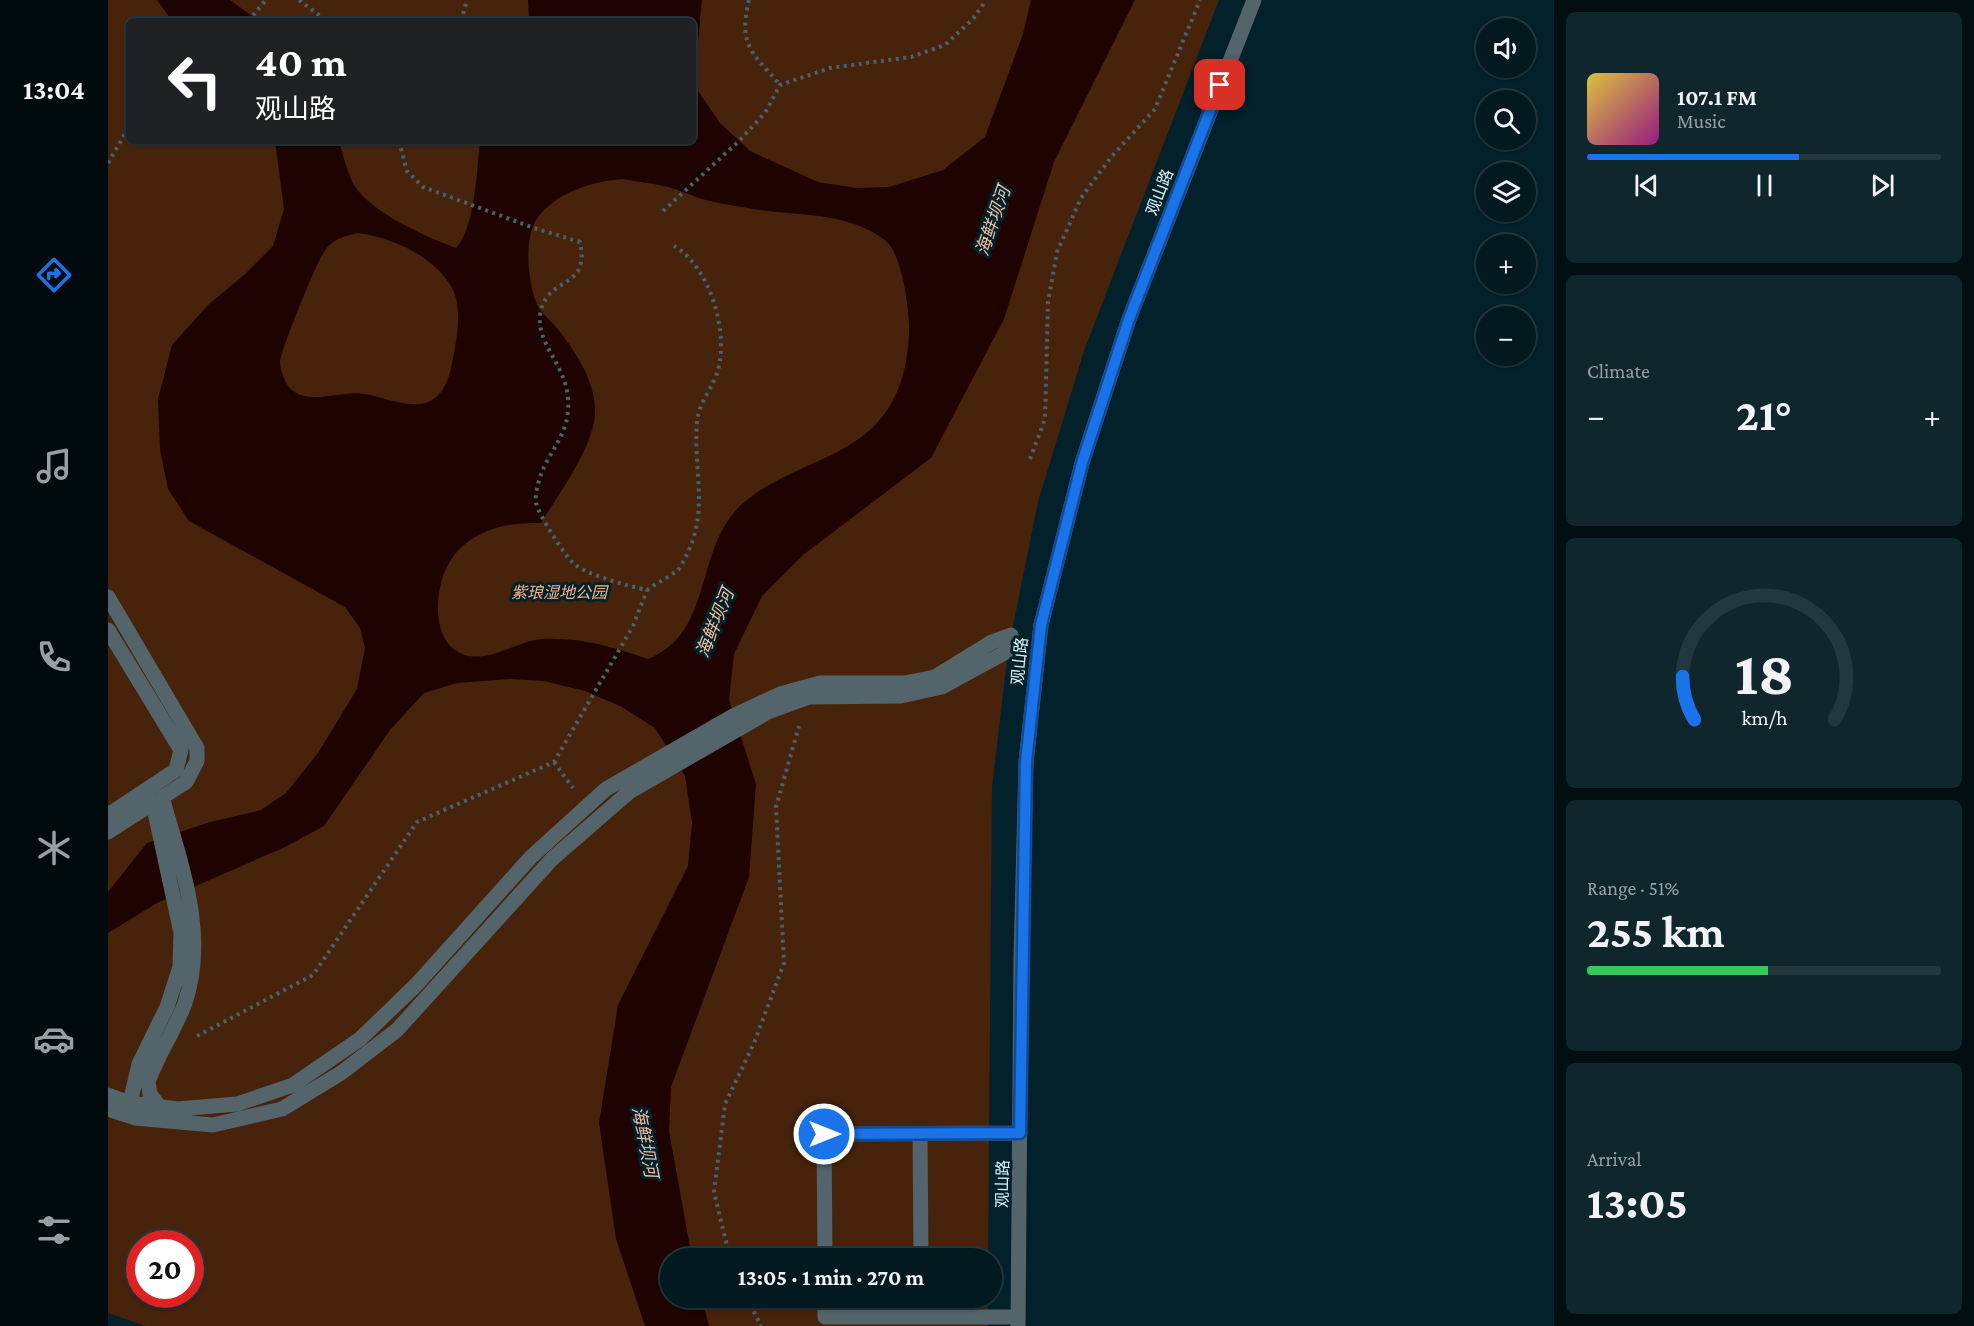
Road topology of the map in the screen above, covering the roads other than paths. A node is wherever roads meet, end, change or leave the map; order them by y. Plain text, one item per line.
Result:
1 (1254, 0) edge
2 (108, 597) edge
3 (108, 630) edge
4 (1011, 635) dead end
5 (1008, 651) dead end
6 (158, 800) junction
7 (108, 815) edge
8 (108, 832) edge
9 (179, 892) junction
10 (108, 1095) edge
11 (130, 1103) junction
12 (159, 1106) junction
13 (108, 1109) edge
14 (1020, 1133) junction
15 (920, 1134) junction
16 (825, 1248) edge
17 (921, 1248) edge
18 (825, 1308) edge
19 (922, 1308) edge
20 (922, 1317) junction
21 (1018, 1322) edge

1 - 14 street, 观山路
2 - 6 street
3 - 7 street
4 - 12 street
5 - 13 street
6 - 8 street
6 - 9 street
9 - 11 street
9 - 12 street
10 - 11 street
11 - 12 street
14 - 15 street
14 - 21 street, 观山路
15 - 16 street
15 - 17 street
18 - 20 street
19 - 20 street
20 - 21 street

